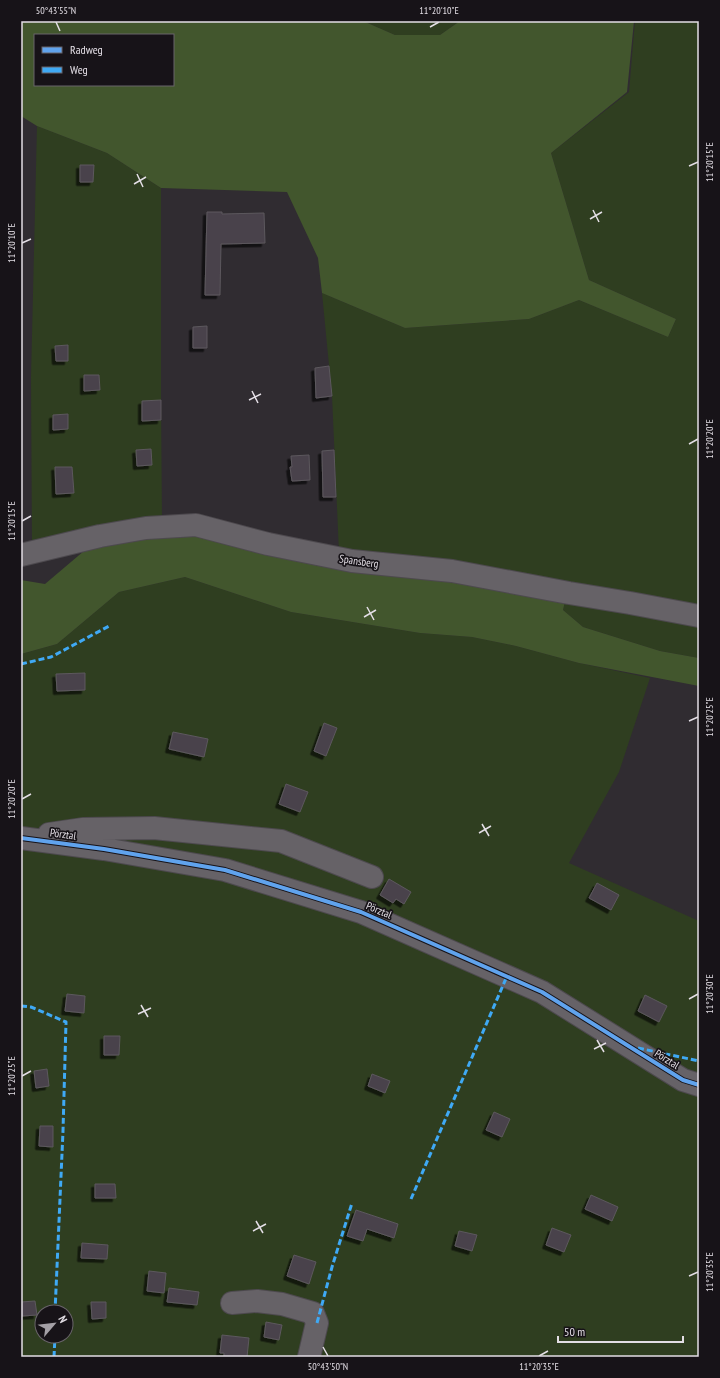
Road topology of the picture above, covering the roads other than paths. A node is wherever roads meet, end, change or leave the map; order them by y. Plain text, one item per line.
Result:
1 (21, 555) edge
2 (699, 616) edge
3 (22, 838) edge
4 (372, 876) dead end
5 (699, 1085) edge
6 (232, 1304) dead end
7 (309, 1357) edge

1 - 2 street, Spansberg
3 - 4 street
3 - 5 street, Pörztal
6 - 7 street

